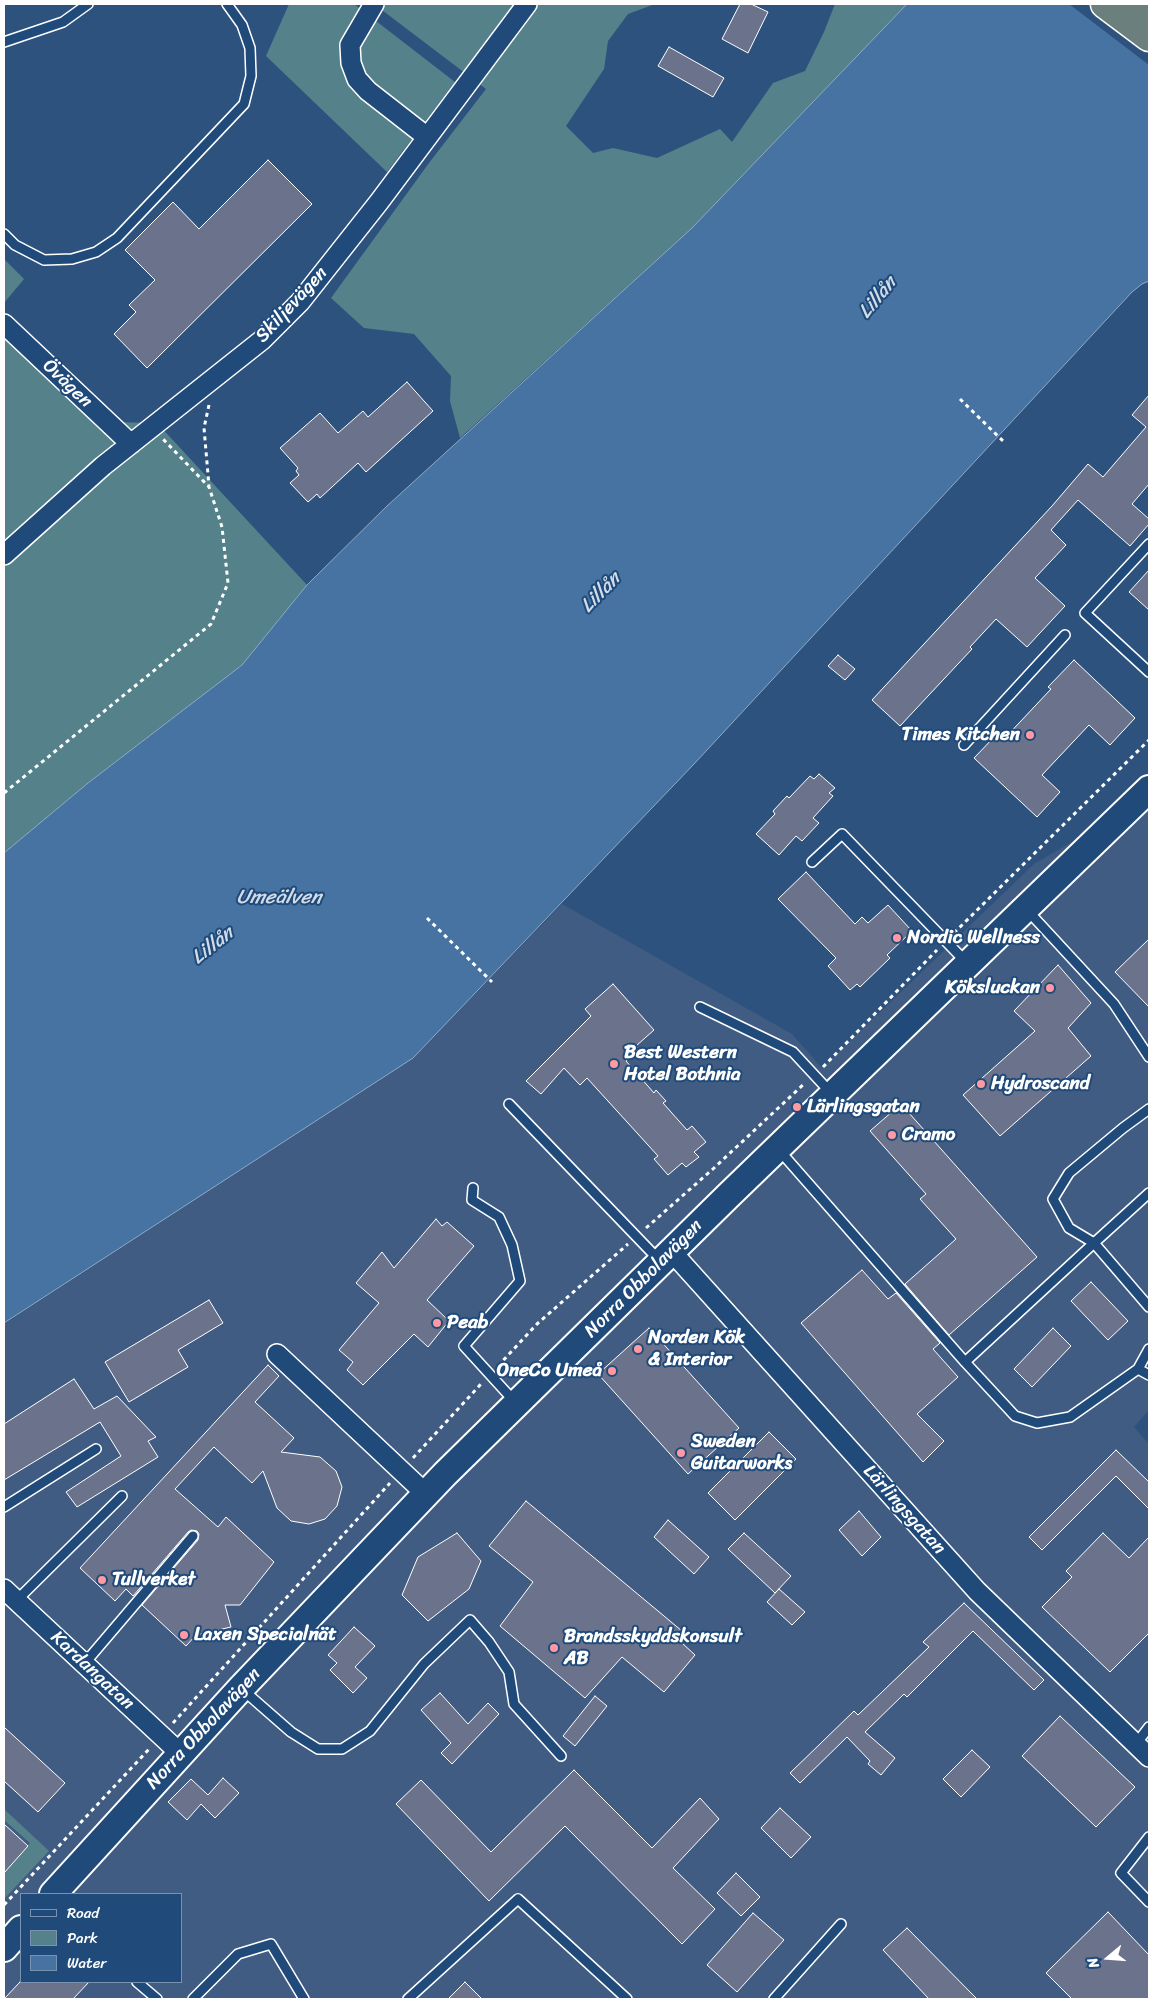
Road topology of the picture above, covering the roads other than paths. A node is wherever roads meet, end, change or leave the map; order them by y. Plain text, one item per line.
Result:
1 (88, 4) edge
2 (227, 4) edge
3 (374, 4) edge
4 (527, 4) edge
5 (1105, 4) edge
6 (1137, 4) edge
7 (1149, 13) edge
8 (1149, 37) edge
9 (4, 42) edge
10 (427, 137) junction
11 (4, 234) edge
12 (4, 324) edge
13 (131, 444) junction
14 (1149, 544) edge
15 (4, 554) edge
16 (1066, 635) dead end
17 (1149, 672) edge
18 (964, 745) dead end
19 (1149, 789) edge
20 (812, 862) dead end
21 (1026, 909) junction
22 (968, 964) junction
23 (700, 1007) dead end
24 (1149, 1057) edge
25 (833, 1095) junction
26 (509, 1104) dead end
27 (1149, 1109) edge
28 (777, 1149) junction
29 (473, 1188) dead end
30 (1149, 1192) edge
31 (1094, 1243) junction
32 (666, 1257) junction
33 (1149, 1308) edge
34 (1149, 1349) edge
35 (277, 1354) dead end
36 (966, 1362) junction
37 (1138, 1369) junction
38 (1149, 1375) edge
39 (516, 1404) junction
40 (96, 1449) dead end
41 (426, 1494) junction
42 (122, 1496) dead end
43 (4, 1507) edge
44 (193, 1536) dead end
45 (10, 1595) edge
46 (84, 1664) junction
47 (240, 1688) junction
48 (1149, 1727) edge
49 (1143, 1751) edge
50 (181, 1754) junction
51 (561, 1756) dead end
52 (1149, 1837) edge
53 (54, 1893) edge
54 (1149, 1902) edge
55 (841, 1924) dead end
56 (20, 1930) edge
57 (4, 1948) edge
58 (138, 1983) edge
59 (157, 1999) edge
60 (193, 1999) edge
61 (304, 1999) edge
62 (408, 1999) edge
63 (627, 1999) edge
64 (774, 1999) edge

1 - 9 lane
2 - 11 lane
3 - 10 street
4 - 10 street, Skiljevägen
5 - 8 highway
6 - 7 highway
10 - 13 street, Skiljevägen
12 - 13 street, Övägen
13 - 15 street, Skiljevägen
14 - 17 lane
16 - 18 lane
19 - 21 street, Norra Obbolavägen
20 - 22 lane
21 - 22 street, Norra Obbolavägen
21 - 24 lane
22 - 25 street, Norra Obbolavägen
23 - 25 lane
25 - 28 street, Norra Obbolavägen
26 - 32 lane, Lärlingsgatan
27 - 31 lane
28 - 32 street, Norra Obbolavägen
28 - 36 lane
29 - 39 lane
30 - 31 lane
31 - 33 lane
31 - 36 lane
32 - 39 street, Norra Obbolavägen
32 - 49 street, Lärlingsgatan
34 - 37 lane
35 - 41 street
36 - 37 lane
37 - 38 lane
39 - 41 street, Norra Obbolavägen
40 - 43 lane
41 - 47 street, Norra Obbolavägen
42 - 45 lane
44 - 46 lane
45 - 46 street, Kardangatan
46 - 50 street, Kardangatan
47 - 50 street, Norra Obbolavägen
47 - 51 lane
48 - 49 lane
50 - 53 street, Norra Obbolavägen
52 - 54 lane
55 - 64 lane
56 - 57 street
58 - 59 lane
60 - 61 lane
62 - 63 lane

